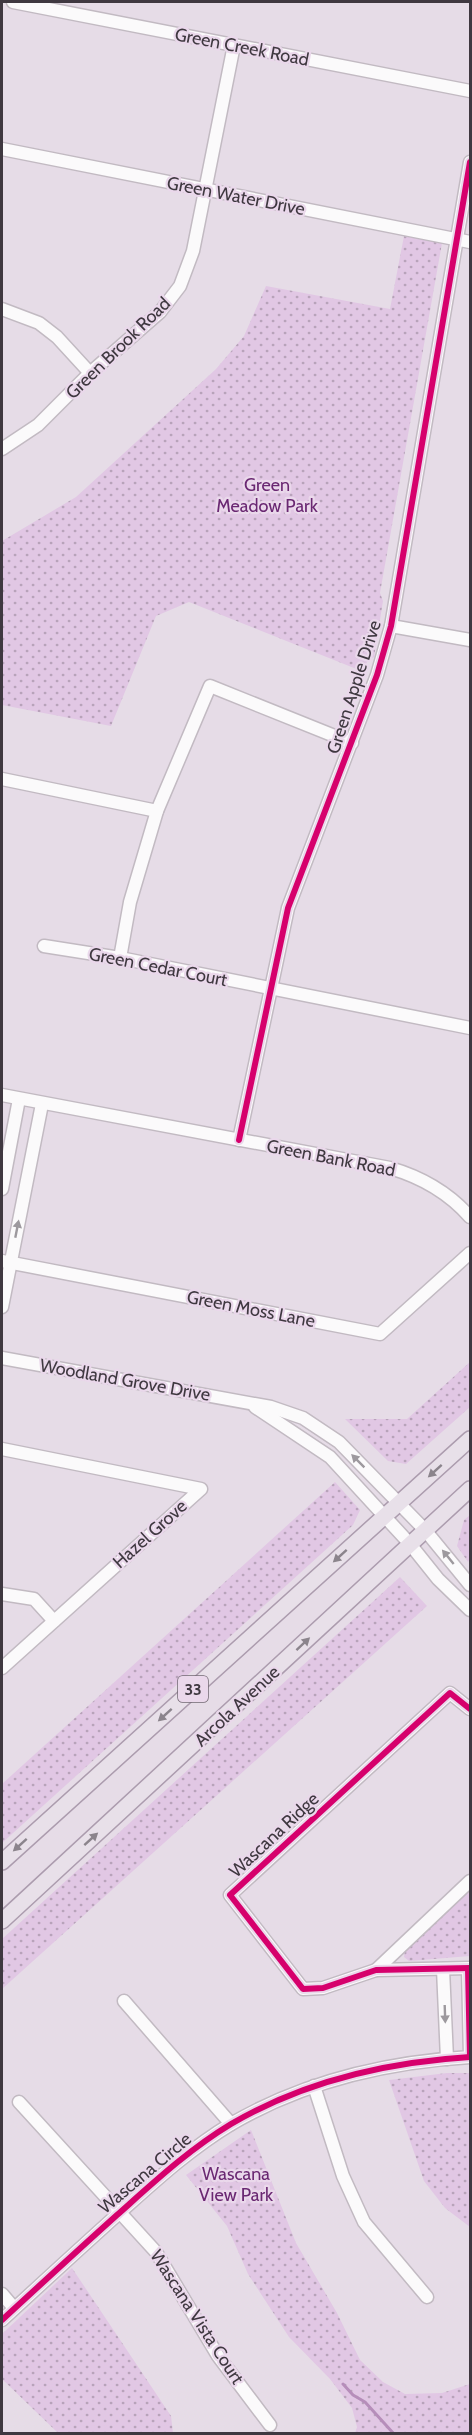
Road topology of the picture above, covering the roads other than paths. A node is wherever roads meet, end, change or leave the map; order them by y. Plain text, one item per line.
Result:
1 (13, 2) edge
2 (234, 45) junction
3 (471, 91) edge
4 (2, 149) edge
5 (471, 162) edge
6 (205, 190) junction
7 (464, 241) edge
8 (2, 309) edge
9 (90, 373) junction
10 (2, 449) edge
11 (391, 626) junction
12 (471, 640) edge
13 (352, 742) junction
14 (2, 779) edge
15 (157, 811) junction
16 (44, 946) dead end
17 (120, 958) junction
18 (271, 989) junction
19 (471, 1028) edge
20 (2, 1095) edge
21 (19, 1099) junction
22 (42, 1104) junction
23 (239, 1140) junction
24 (2, 1189) edge
25 (471, 1216) edge
26 (471, 1253) edge
27 (6, 1262) edge
28 (2, 1307) edge
29 (2, 1358) edge
30 (248, 1402) junction
31 (471, 1439) edge
32 (2, 1449) edge
33 (471, 1489) edge
34 (399, 1502) junction
35 (384, 1516) junction
36 (425, 1530) junction
37 (410, 1544) junction
38 (471, 1585) edge
39 (2, 1594) edge
40 (471, 1610) edge
41 (54, 1621) junction
42 (2, 1668) edge
43 (471, 1709) edge
44 (2, 1862) edge
45 (471, 1881) edge
46 (2, 1921) edge
47 (469, 1968) edge
48 (443, 1969) junction
49 (376, 1970) junction
50 (124, 2001) dead end
51 (471, 2057) edge
52 (447, 2059) junction
53 (314, 2086) junction
54 (19, 2102) dead end
55 (231, 2124) junction
56 (120, 2213) junction
57 (2, 2294) edge
58 (427, 2297) dead end
59 (14, 2308) junction
60 (2, 2320) edge
61 (270, 2425) dead end

1 - 2 street, Green Creek Road
2 - 3 street, Green Creek Road
2 - 6 street, Green Brook Road
4 - 6 street, Green Water Drive
5 - 7 street, Green Apple Drive
6 - 7 street, Green Water Drive
6 - 9 street, Green Brook Road
7 - 11 street, Green Apple Drive
8 - 9 street
9 - 10 street, Green Brook Road
11 - 12 street
11 - 13 street, Green Apple Drive
13 - 15 street
13 - 18 street, Green Apple Drive
14 - 15 street
15 - 17 street
16 - 17 street, Green Cedar Court
17 - 18 street, Green Cedar Court
18 - 19 street, Green Cedar Court
18 - 23 street, Green Apple Drive
20 - 21 street, Green Bank Road
21 - 22 street, Green Bank Road
21 - 24 street
22 - 23 street, Green Bank Road
27 -> 22 street
23 - 25 street, Green Bank Road
26 - 27 street, Green Moss Lane
27 - 28 street
29 - 30 street, Woodland Grove Drive
34 -> 30 street, Woodland Grove Drive
30 - 35 street, Woodland Grove Drive
31 -> 34 main road, 33
32 - 41 street, Hazel Grove
33 - 36 main road, Arcola Avenue / 33
34 - 35 main road, 33
34 - 36 street, Woodland Grove Drive
35 - 37 street, Woodland Grove Drive
35 -> 44 main road, 33
36 - 37 main road, Arcola Avenue / 33
38 -> 36 street, Woodland Grove Drive
37 - 40 street, Woodland Grove Drive
46 -> 37 main road, Arcola Avenue / 33
39 - 41 street
41 - 42 street, Hazel Grove
43 - 49 street, Wascana Ridge
45 - 49 street, Wascana Ridge
47 - 48 street, Wascana Ridge
47 - 51 street, Wascana Ridge
48 - 49 street, Wascana Ridge
48 -> 52 street
50 - 55 street
51 - 52 street, Wascana Circle
52 - 53 street, Wascana Circle
53 - 55 street, Wascana Circle
53 - 58 street
54 - 56 street, Wascana Vista Court
55 - 56 street, Wascana Circle
56 - 59 street, Wascana Circle
56 - 61 street, Wascana Vista Court
57 - 59 street
59 - 60 street, Wascana Circle

